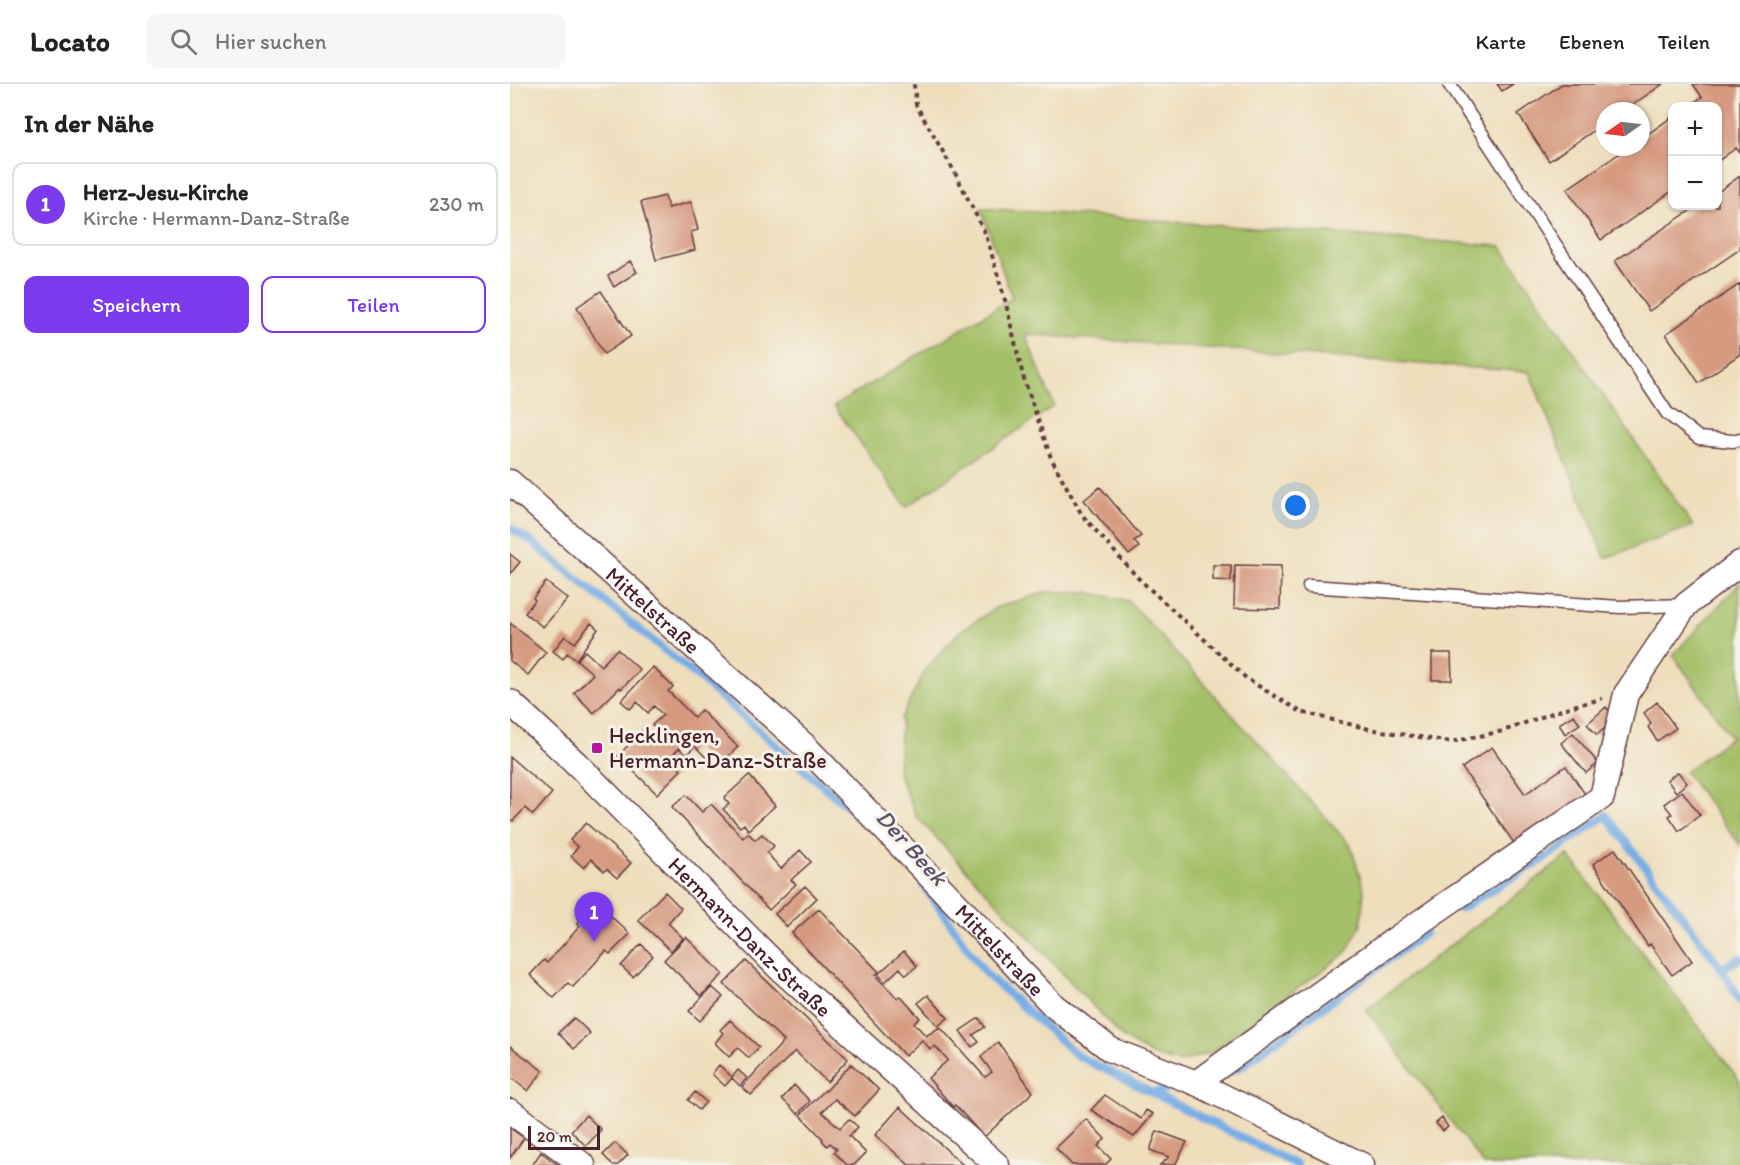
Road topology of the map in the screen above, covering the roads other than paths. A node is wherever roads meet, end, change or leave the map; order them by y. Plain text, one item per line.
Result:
1 (1449, 84) edge
2 (1740, 439) edge
3 (510, 482) edge
4 (1740, 563) edge
5 (1309, 586) dead end
6 (1686, 605) junction
7 (510, 702) edge
8 (1196, 1083) junction
9 (510, 1111) edge
10 (583, 1165) edge
11 (997, 1165) edge
12 (1362, 1165) edge

1 - 2 lane
3 - 8 street, Mittelstraße
4 - 6 street
5 - 6 lane
6 - 8 street
7 - 11 street, Hermann-Danz-Straße
8 - 12 street, Mittelstraße
9 - 10 street

